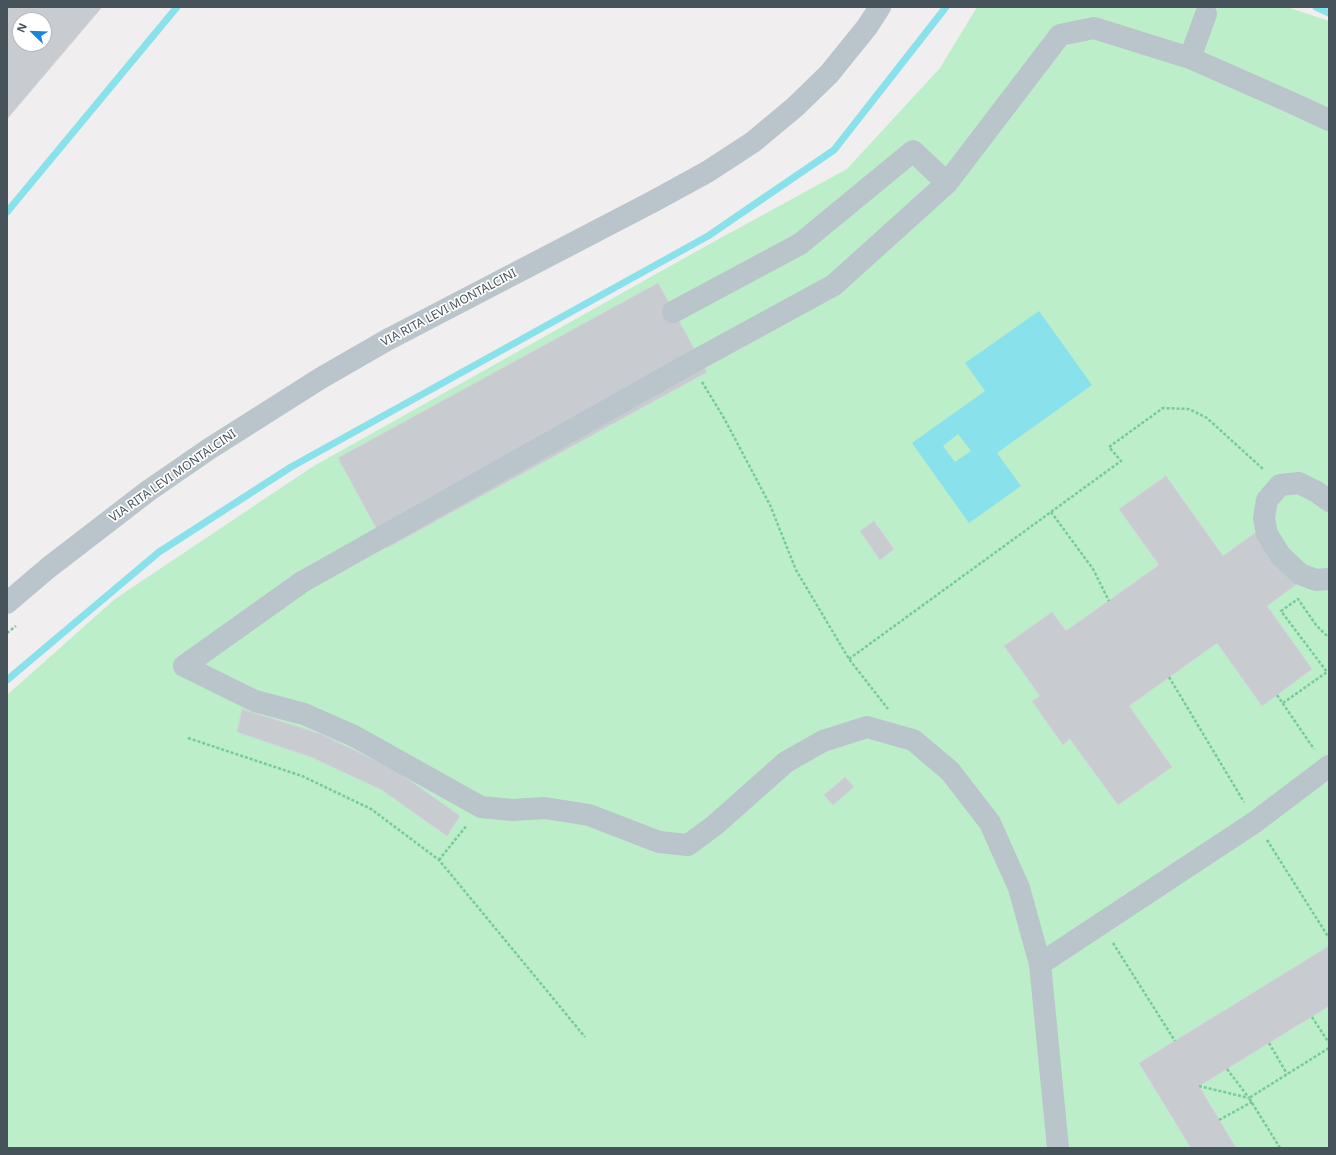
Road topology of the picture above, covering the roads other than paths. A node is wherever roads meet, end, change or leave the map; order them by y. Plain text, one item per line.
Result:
1 (880, 7) edge
2 (1206, 14) dead end
3 (1190, 58) junction
4 (1329, 120) edge
5 (947, 184) junction
6 (673, 312) dead end
7 (1329, 501) edge
8 (1329, 579) edge
9 (7, 603) edge
10 (1328, 766) edge
11 (1040, 964) junction
12 (1058, 1148) edge

1 - 9 street, VIA RITA LEVI MONTALCINI
2 - 3 street
3 - 4 street
3 - 5 street
5 - 6 street
5 - 11 street
7 - 8 street
10 - 11 street
11 - 12 street

